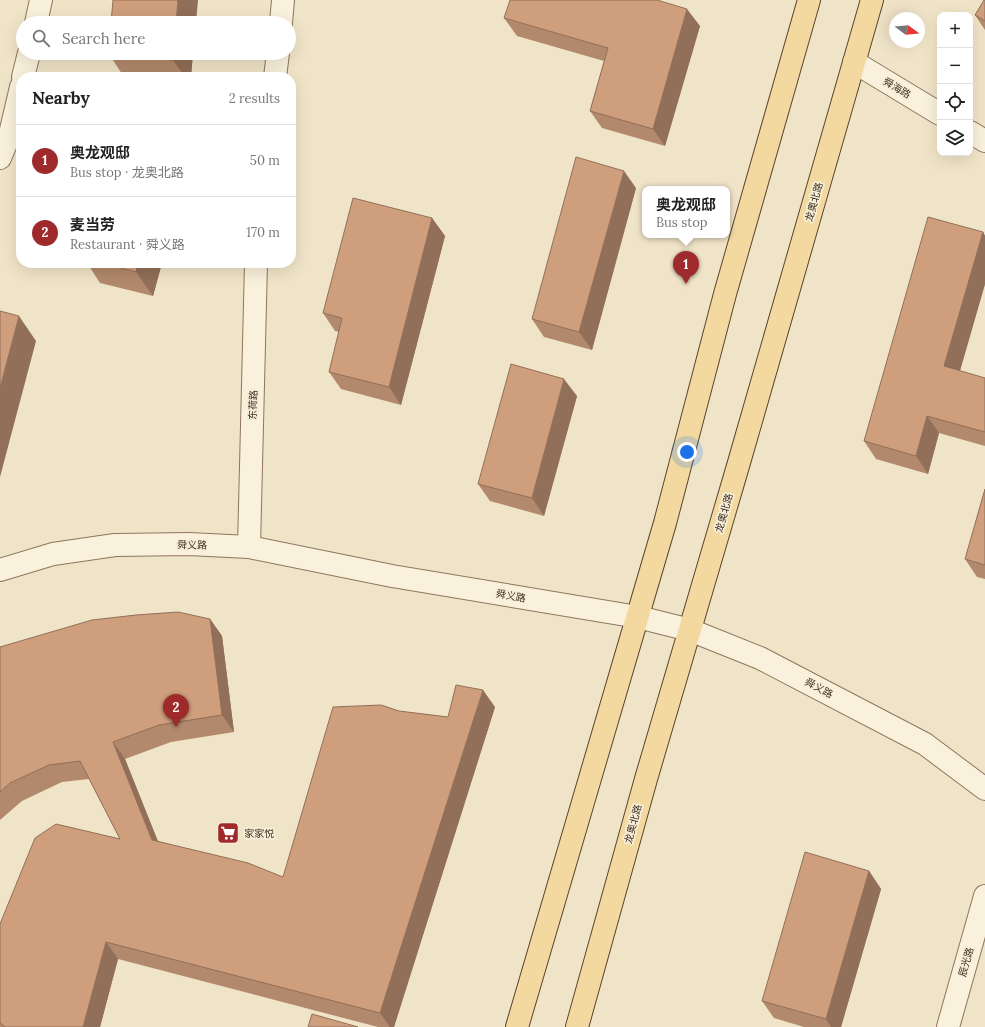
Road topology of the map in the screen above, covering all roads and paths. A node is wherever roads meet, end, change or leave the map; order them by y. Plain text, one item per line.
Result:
1 (41, 0) edge
2 (283, 0) edge
3 (809, 0) edge
4 (872, 0) edge
5 (38, 16) edge
6 (282, 16) edge
7 (27, 60) edge
8 (277, 60) edge
9 (854, 62) junction
10 (24, 72) edge
11 (276, 72) edge
12 (16, 108) edge
13 (937, 112) edge
14 (973, 134) edge
15 (985, 141) edge
16 (0, 158) edge
17 (256, 268) edge
18 (249, 547) junction
19 (0, 570) edge
20 (638, 618) junction
21 (690, 630) junction
22 (985, 789) edge
23 (985, 896) edge
24 (517, 1027) edge
25 (577, 1027) edge
26 (948, 1027) edge

1 - 5 street
2 - 6 street
3 - 20 main road
4 - 9 main road, 龙奥北路
7 - 10 street
8 - 11 street
9 - 13 street, 舜海路
9 - 21 main road, 龙奥北路
12 - 16 street
14 - 15 street
17 - 18 street, 东荷路
18 - 19 street, 舜义路
18 - 20 street, 舜义路
20 - 21 street, 舜义路
20 - 24 main road
21 - 22 street, 舜义路
21 - 25 main road, 龙奥北路
23 - 26 street, 辰光路

